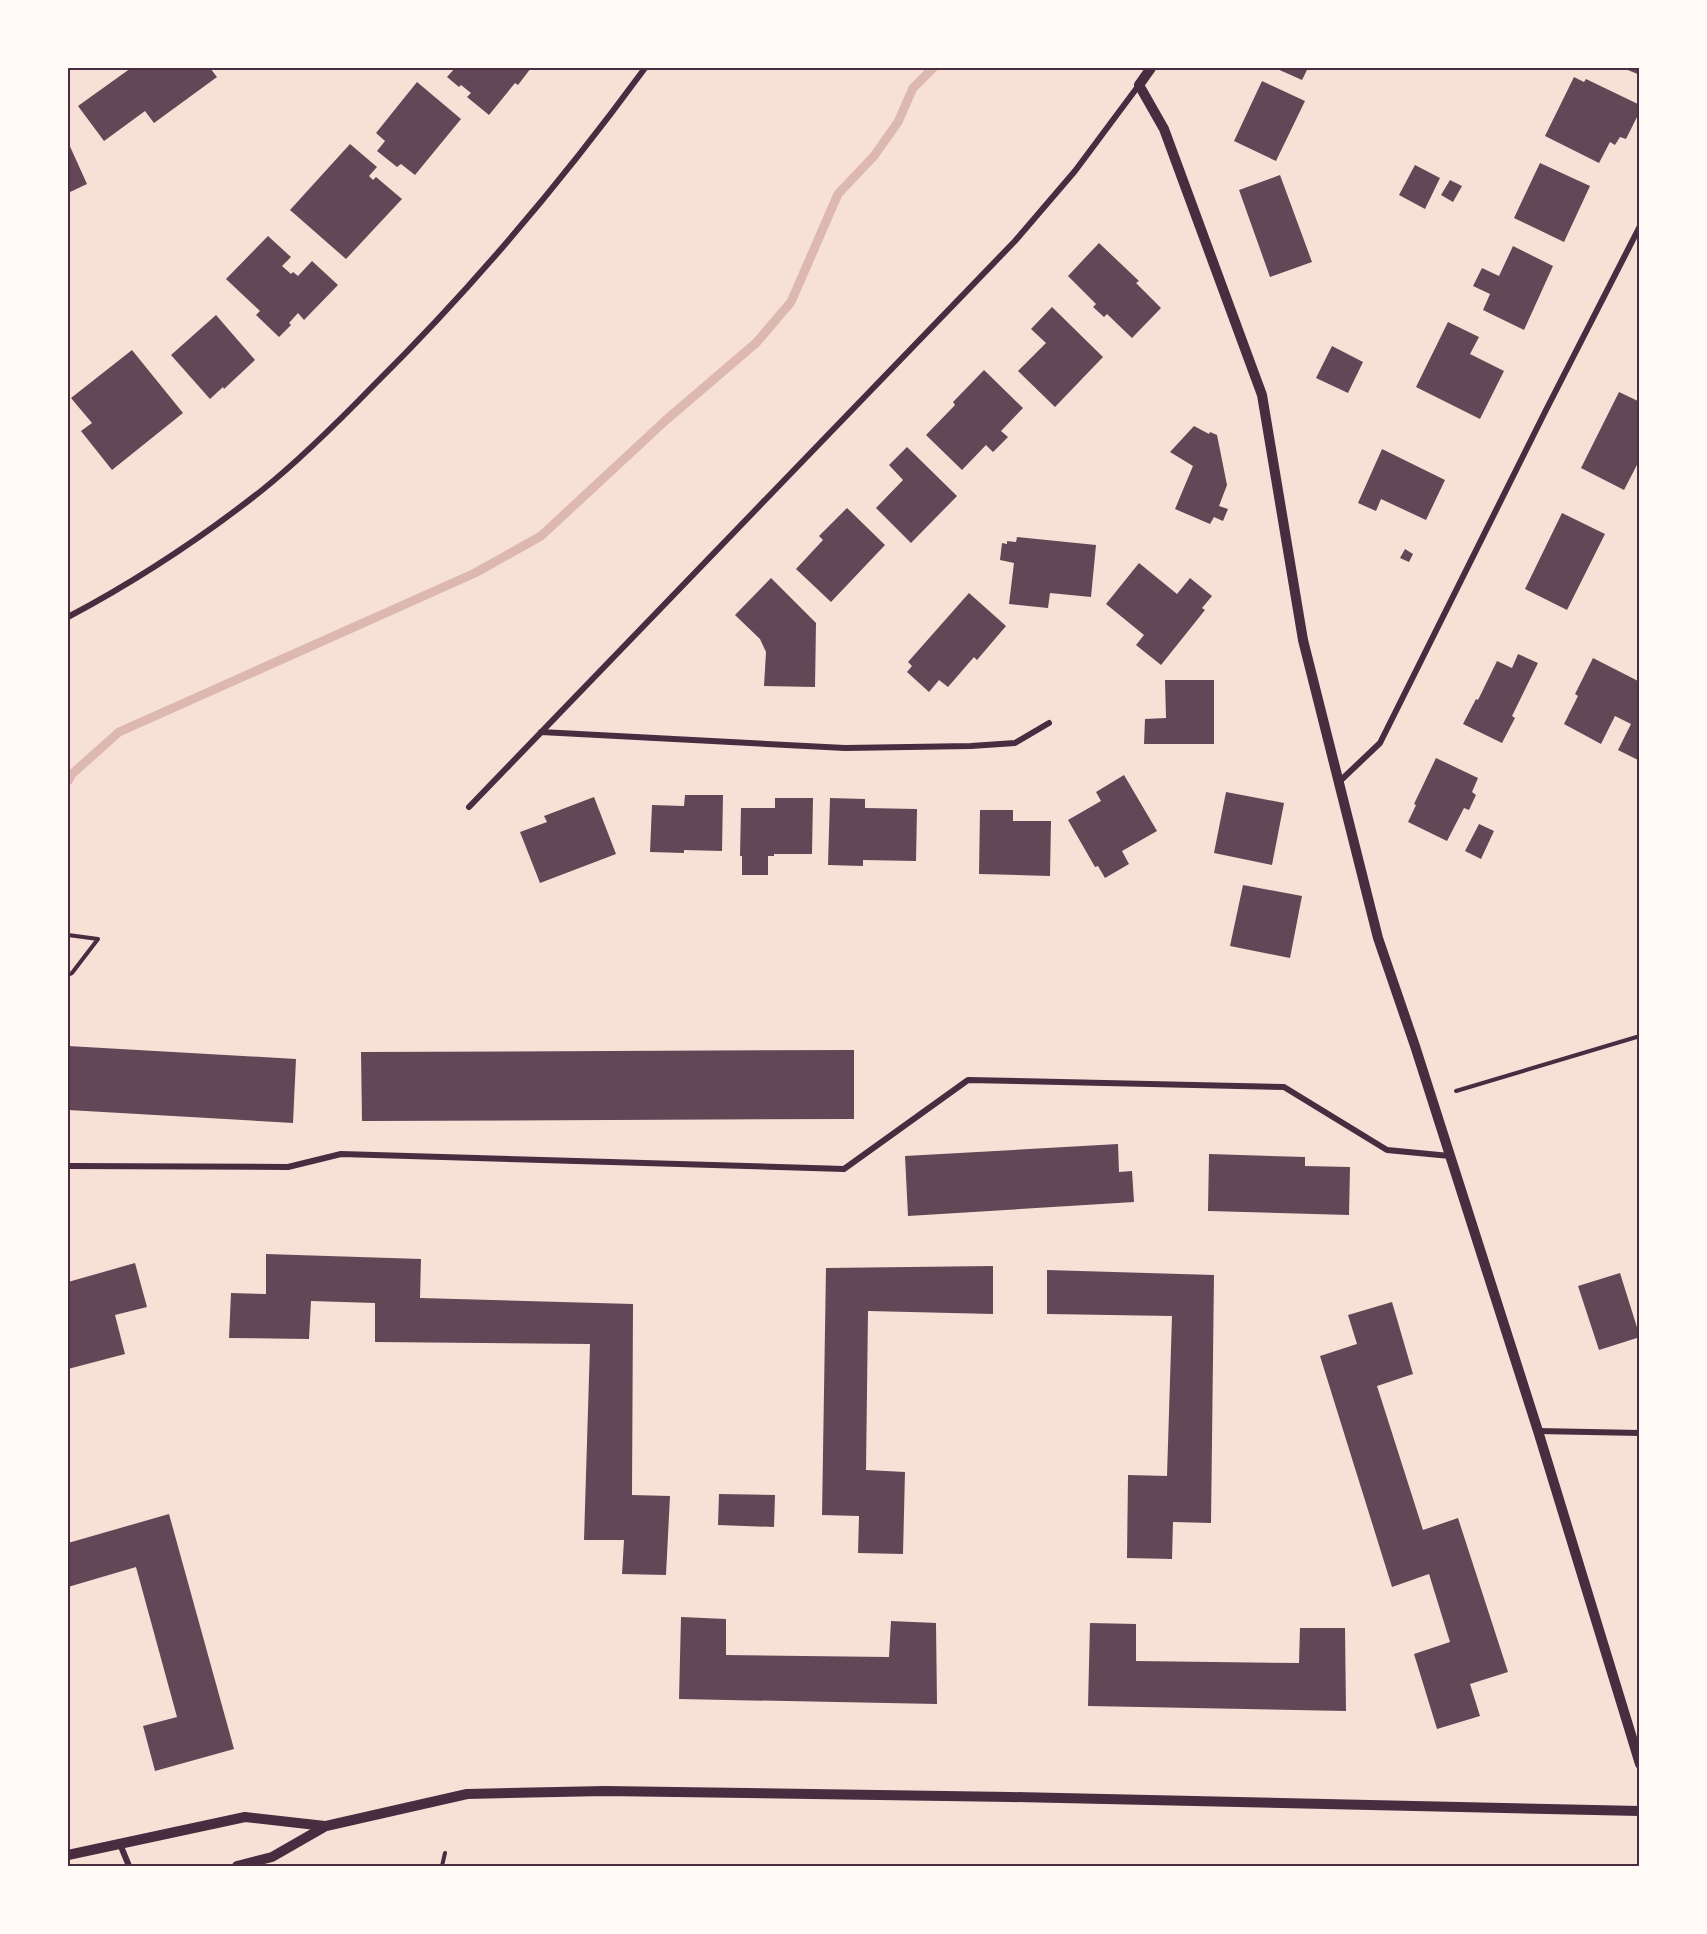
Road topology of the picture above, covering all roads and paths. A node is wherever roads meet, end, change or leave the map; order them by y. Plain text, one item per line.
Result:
1 (645, 68) edge
2 (1151, 68) edge
3 (1139, 85) junction
4 (1640, 226) edge
5 (68, 617) edge
6 (1049, 723) dead end
7 (541, 732) junction
8 (1338, 782) junction
9 (469, 807) dead end
10 (68, 935) edge
11 (68, 975) edge
12 (1640, 1036) edge
13 (1456, 1091) dead end
14 (1450, 1156) junction
15 (68, 1166) edge
16 (1538, 1431) junction
17 (1640, 1433) edge
18 (1640, 1764) edge
19 (1640, 1811) edge
20 (326, 1826) junction
21 (120, 1844) junction
22 (445, 1853) dead end
23 (68, 1855) edge
24 (129, 1866) edge
25 (237, 1866) edge
26 (442, 1866) edge

1 - 5 street
2 - 3 street
3 - 7 street
3 - 8 street
4 - 8 street
6 - 7 street
7 - 9 street
8 - 14 street
10 - 11 path
12 - 13 path
14 - 15 street
14 - 16 street
16 - 17 street
16 - 18 street
19 - 20 street
20 - 21 street
20 - 25 street
21 - 23 street
21 - 24 street
22 - 26 path

